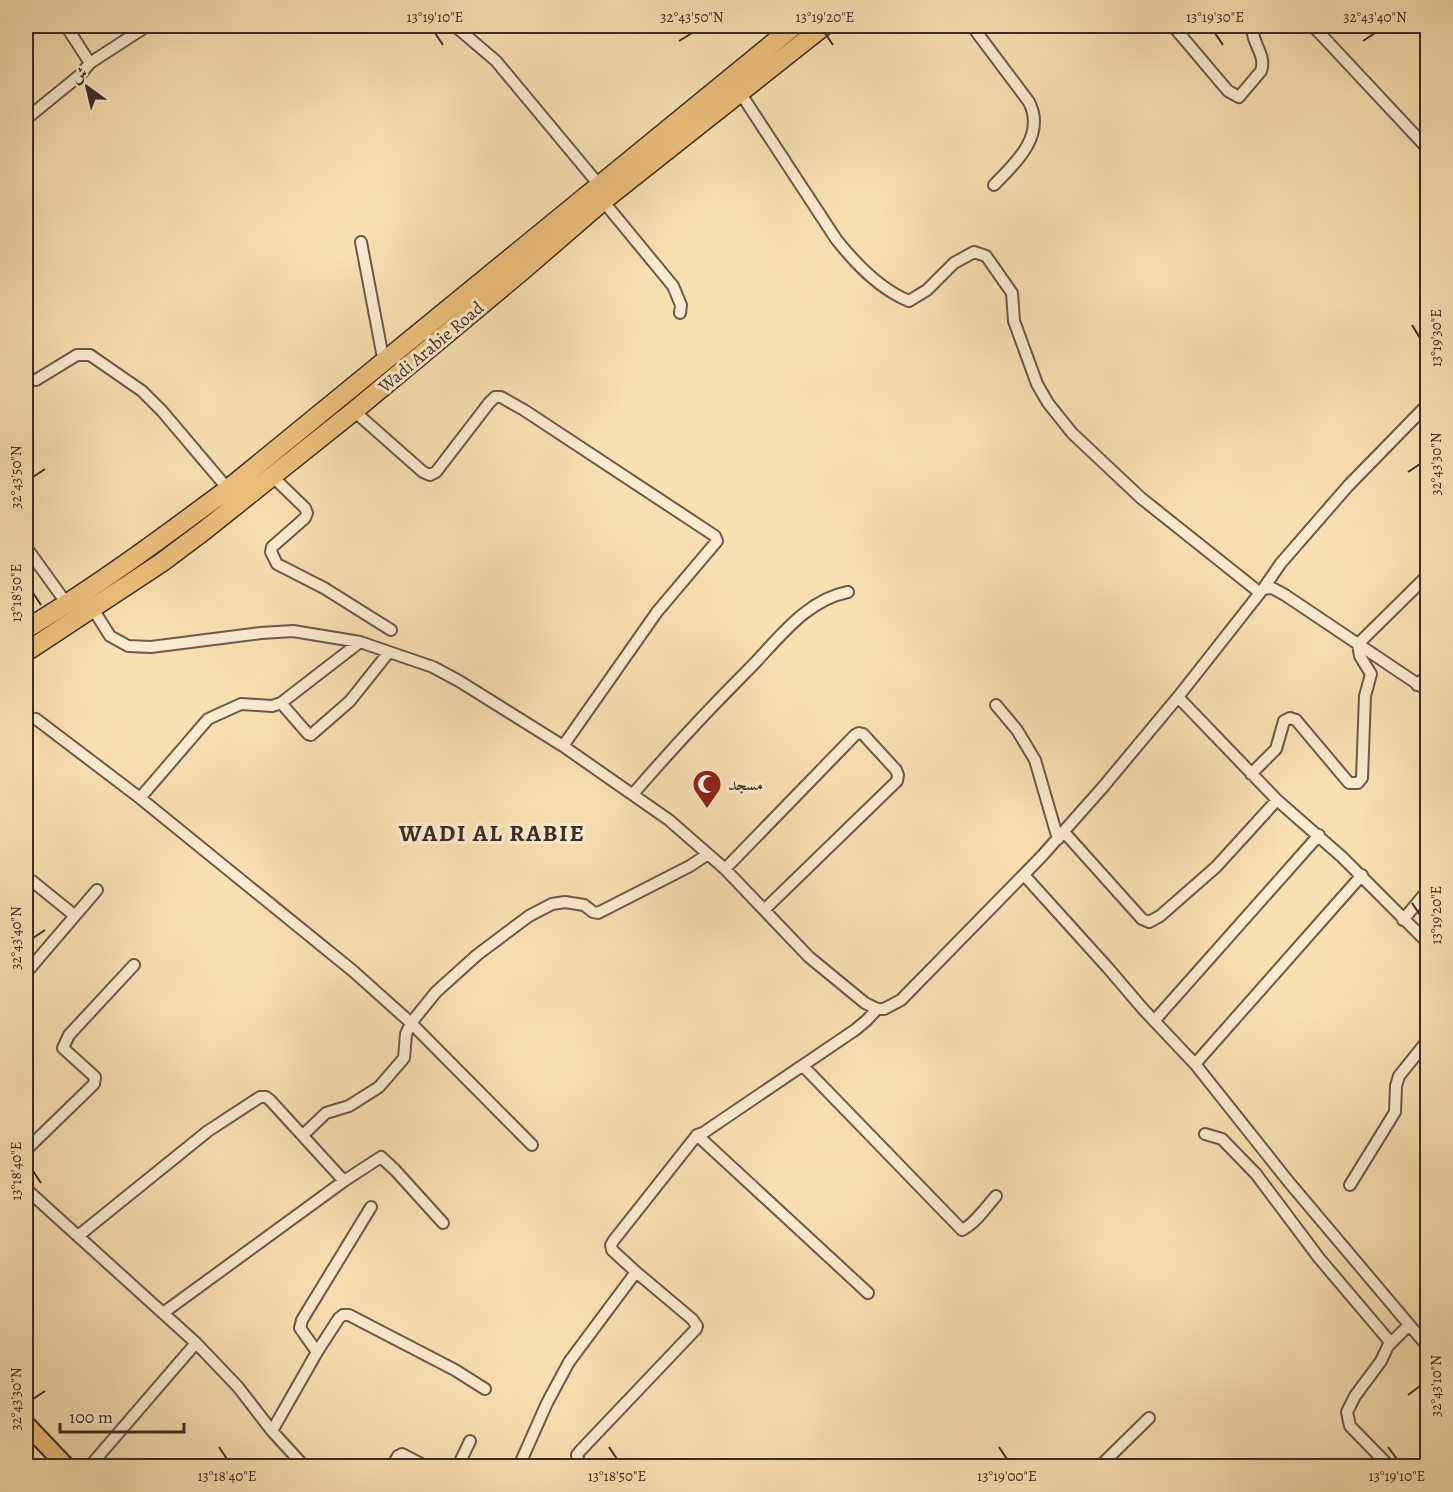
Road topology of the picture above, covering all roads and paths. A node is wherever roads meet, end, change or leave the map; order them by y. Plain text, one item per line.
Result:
1 (66, 26) edge
2 (147, 26) edge
3 (455, 26) edge
4 (794, 26) edge
5 (824, 26) edge
6 (972, 26) edge
7 (1173, 26) edge
8 (1253, 26) edge
9 (1313, 26) edge
10 (90, 63) junction
11 (740, 91) junction
12 (26, 119) edge
13 (1428, 149) edge
14 (994, 185) dead end
15 (601, 194) junction
16 (361, 242) dead end
17 (680, 313) dead end
18 (384, 363) junction
19 (36, 380) dead end
20 (1428, 404) edge
21 (354, 411) junction
22 (272, 476) junction
23 (228, 489) junction
24 (26, 547) edge
25 (1428, 575) edge
26 (1261, 590) junction
27 (848, 592) dead end
28 (67, 604) junction
29 (93, 609) junction
30 (26, 629) edge
31 (391, 630) dead end
32 (360, 642) junction
33 (1358, 644) junction
34 (26, 652) edge
35 (389, 652) junction
36 (1428, 675) edge
37 (1417, 685) junction
38 (1428, 691) edge
39 (1178, 697) junction
40 (282, 703) junction
41 (996, 705) dead end
42 (26, 718) edge
43 (563, 746) junction
44 (1251, 774) junction
45 (633, 794) junction
46 (140, 798) junction
47 (1277, 800) junction
48 (1319, 835) junction
49 (1061, 836) junction
50 (708, 854) junction
51 (725, 869) junction
52 (1024, 875) junction
53 (1362, 875) junction
54 (32, 881) dead end
55 (97, 890) dead end
56 (1428, 890) edge
57 (764, 910) junction
58 (74, 915) junction
59 (1403, 920) junction
60 (1428, 944) edge
61 (29, 960) edge
62 (134, 965) dead end
63 (26, 973) edge
64 (877, 1009) junction
65 (1155, 1021) junction
66 (411, 1023) junction
67 (1428, 1040) edge
68 (1195, 1064) junction
69 (803, 1066) junction
70 (1205, 1134) dead end
71 (697, 1135) junction
72 (303, 1136) junction
73 (532, 1145) dead end
74 (26, 1150) edge
75 (344, 1181) junction
76 (1350, 1185) dead end
77 (26, 1189) edge
78 (996, 1196) dead end
79 (371, 1207) dead end
80 (443, 1223) dead end
81 (78, 1236) junction
82 (636, 1272) junction
83 (868, 1293) dead end
84 (163, 1313) junction
85 (1409, 1325) junction
86 (1424, 1335) edge
87 (196, 1343) junction
88 (1391, 1343) junction
89 (1428, 1347) edge
90 (317, 1352) junction
91 (485, 1389) dead end
92 (1149, 1418) dead end
93 (26, 1424) edge
94 (272, 1431) junction
95 (470, 1441) dead end
96 (66, 1467) edge
97 (90, 1467) edge
98 (304, 1467) edge
99 (392, 1467) edge
100 (425, 1467) edge
101 (458, 1467) edge
102 (519, 1467) edge
103 (580, 1467) edge
104 (1100, 1467) edge
105 (1389, 1467) edge

1 - 10 street
2 - 10 street
3 - 15 street
4 - 15 highway, Wadi Arabie Road
5 - 11 highway, Wadi Arabie Road
6 - 14 street
7 - 8 street
9 - 13 street
10 - 12 street
11 - 15 highway, Wadi Arabie Road
11 - 26 street
15 - 17 street
15 - 18 highway, Wadi Arabie Road
15 - 21 highway, Wadi Arabie Road
16 - 18 street
18 - 23 highway, Wadi Arabie Road
19 - 23 street
20 - 26 street
21 - 22 highway, Wadi Arabie Road
21 - 43 street
22 - 29 highway, Wadi Arabie Road
22 - 31 street
23 - 28 highway, Wadi Arabie Road
24 - 28 street
25 - 33 street
26 - 33 street
26 - 39 street
27 - 45 street
28 - 30 highway, Wadi Arabie Road
29 - 32 street
29 - 34 highway, Wadi Arabie Road
32 - 35 street
32 - 40 street
33 - 37 street
33 - 44 street
35 - 40 street
35 - 43 street
36 - 37 street
37 - 38 street
39 - 44 street
39 - 49 street
40 - 46 street
41 - 49 street
42 - 46 street
43 - 45 street
44 - 47 street
45 - 50 street
46 - 66 street
47 - 48 street
47 - 49 street
48 - 53 street
48 - 65 street
49 - 52 street
50 - 51 street
50 - 66 street
51 - 57 street
51 - 57 street
52 - 64 street
52 - 65 street
53 - 59 street
53 - 68 street
54 - 58 street
55 - 58 street
56 - 59 street
57 - 64 street
58 - 61 street
59 - 60 street
61 - 63 street
62 - 74 street
64 - 69 street
65 - 68 street
66 - 72 street
66 - 73 street
67 - 76 street
68 - 85 street
69 - 71 street
69 - 78 street
70 - 88 street
71 - 82 street
71 - 83 street
72 - 75 street
72 - 81 street
75 - 80 street
75 - 84 street
77 - 81 street
79 - 90 street
81 - 84 street
82 - 102 street
82 - 103 street
84 - 87 street
85 - 86 street
85 - 88 street
86 - 89 street
87 - 94 street
87 - 97 street
88 - 105 street
90 - 91 street
90 - 94 street
92 - 104 street
93 - 96 main road
94 - 98 street
95 - 101 street
99 - 100 street

